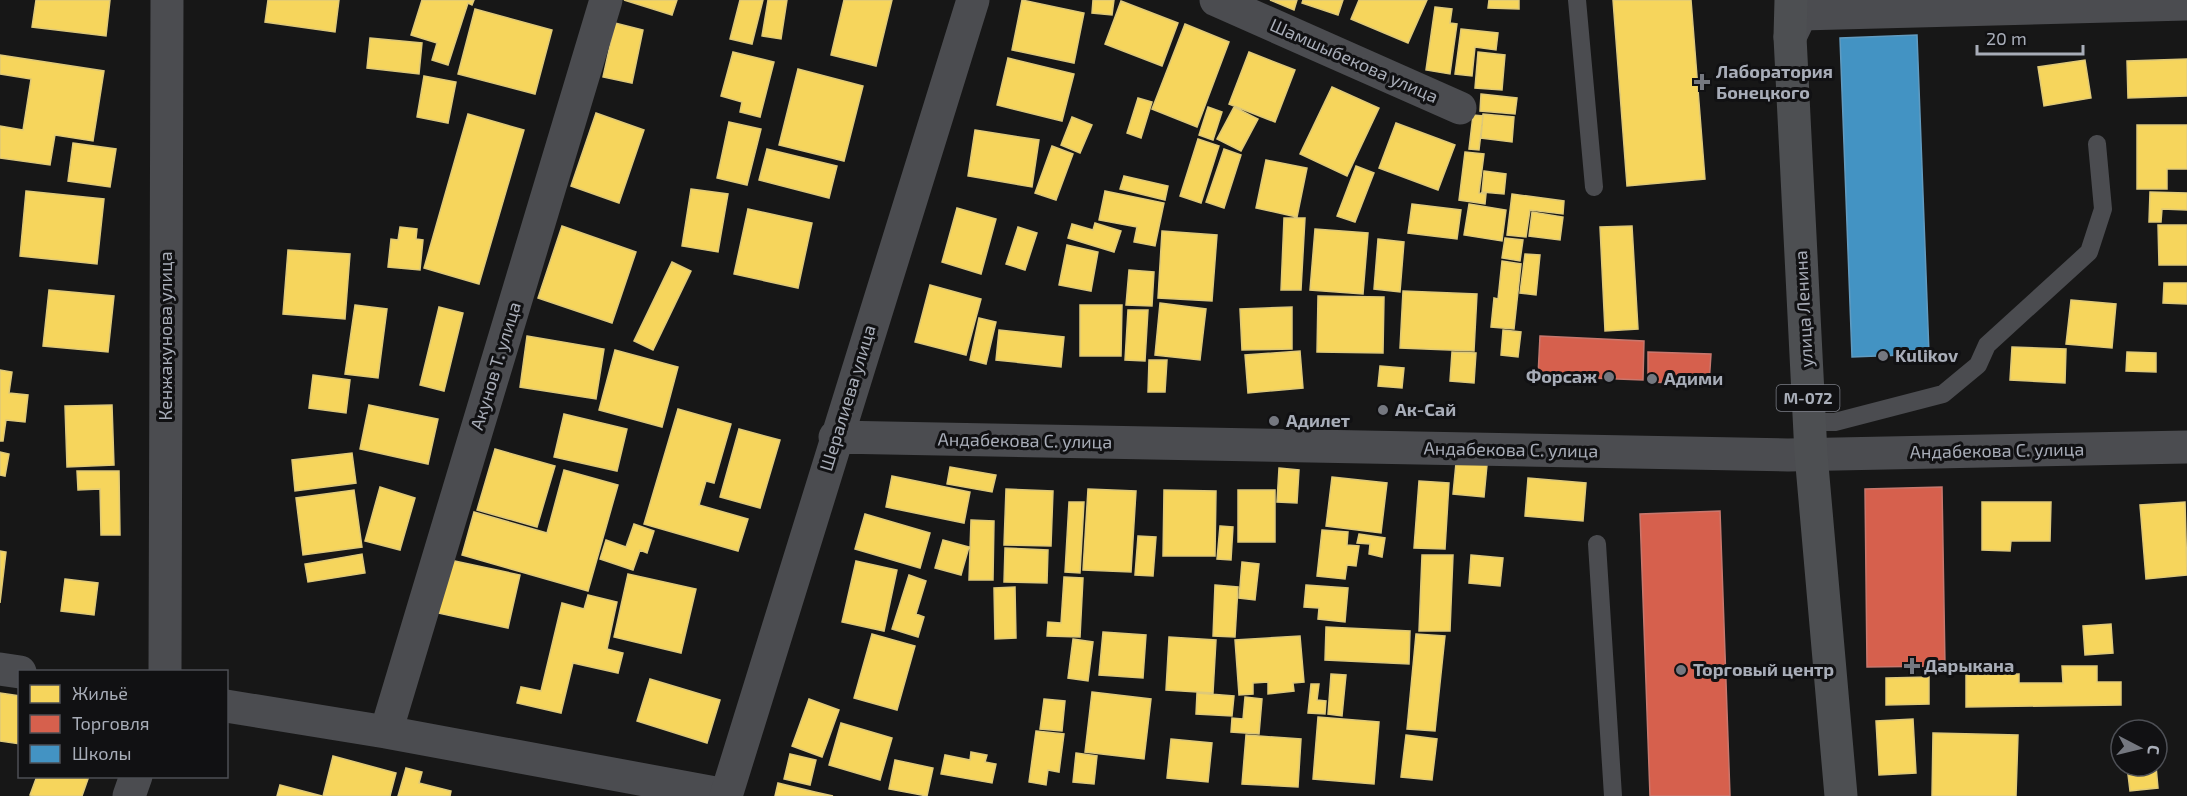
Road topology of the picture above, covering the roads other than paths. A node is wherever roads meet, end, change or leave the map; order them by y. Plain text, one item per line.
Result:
1 (167, 0) edge
2 (606, 0) edge
3 (972, 0) edge
4 (1216, 0) edge
5 (1577, 0) edge
6 (1791, 0) edge
7 (2187, 4) edge
8 (1790, 36) junction
9 (1460, 108) dead end
10 (2097, 144) dead end
11 (1594, 187) dead end
12 (1809, 422) junction
13 (836, 437) junction
14 (2187, 447) edge
15 (1811, 454) junction
16 (1597, 544) dead end
17 (0, 669) edge
18 (165, 670) edge
19 (18, 672) edge
20 (228, 706) edge
21 (386, 732) junction
22 (136, 778) edge
23 (129, 796) edge
24 (726, 796) edge
25 (1612, 796) edge
26 (1841, 796) edge

1 - 18 street, Кенжакунова улица
2 - 21 street, Акунов Т. улица
3 - 13 street, Шералиева улица
4 - 9 street, Шамшыбекова улица
5 - 11 lane
6 - 8 main road, улица Ленина / М-072
7 - 8 street
8 - 12 main road, улица Ленина / М-072
10 - 12 lane
12 - 15 main road, улица Ленина / М-072
13 - 15 street, Андабекова С. улица
13 - 24 street, Шералиева улица
14 - 15 street, Андабекова С. улица
15 - 26 main road, улица Ленина / М-072
16 - 25 lane
17 - 19 street
20 - 21 street
21 - 24 street
22 - 23 street

